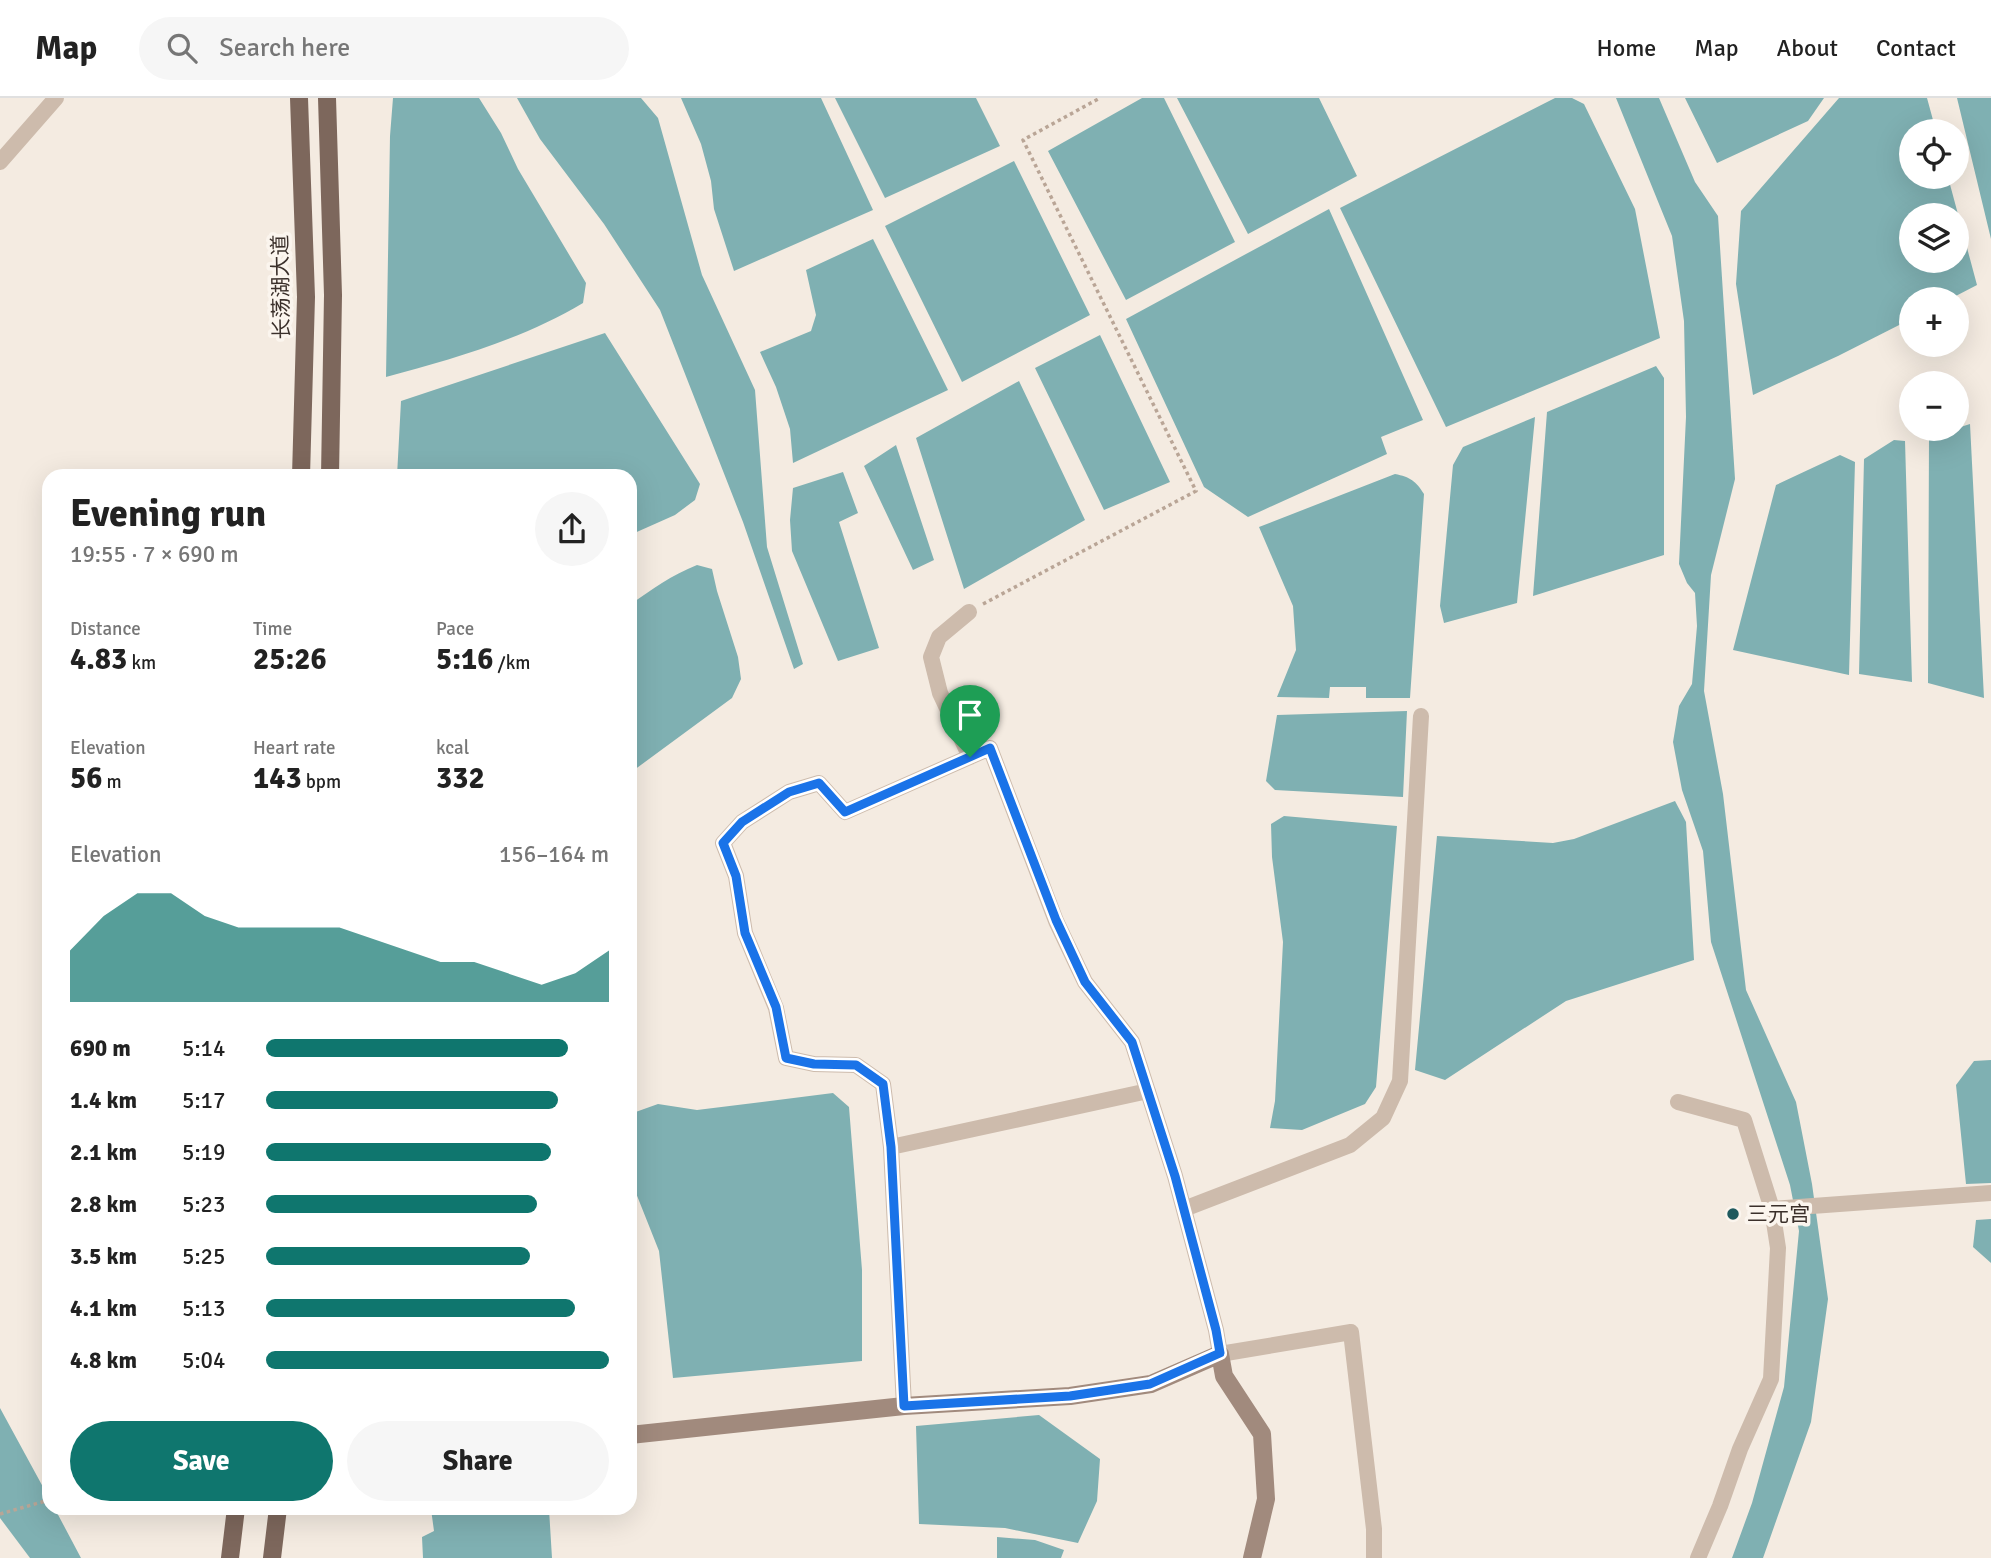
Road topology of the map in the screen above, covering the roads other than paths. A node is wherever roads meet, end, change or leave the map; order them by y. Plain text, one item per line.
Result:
1 (56, 98) edge
2 (299, 98) edge
3 (327, 98) edge
4 (0, 162) edge
5 (302, 469) edge
6 (330, 469) edge
7 (969, 612) road end
8 (1420, 716) dead end
9 (970, 757) junction
10 (1148, 1091) junction
11 (1678, 1102) dead end
12 (891, 1147) junction
13 (1991, 1193) edge
14 (1184, 1209) junction
15 (1772, 1209) junction
16 (1220, 1353) junction
17 (904, 1406) junction
18 (637, 1434) edge
19 (235, 1515) edge
20 (277, 1515) edge
21 (230, 1558) edge
22 (272, 1558) edge
23 (1252, 1558) edge
24 (1374, 1558) edge
25 (1698, 1558) edge

1 - 4 street
2 - 5 main road, 长荡湖大道
3 - 6 main road
7 - 9 street
8 - 14 street
9 - 10 street
9 - 12 street
10 - 12 street
10 - 14 street
11 - 15 street
12 - 17 street
13 - 15 street
14 - 16 street
15 - 25 street
16 - 17 street
16 - 23 street
16 - 24 street
17 - 18 street
19 - 21 main road
20 - 22 main road

